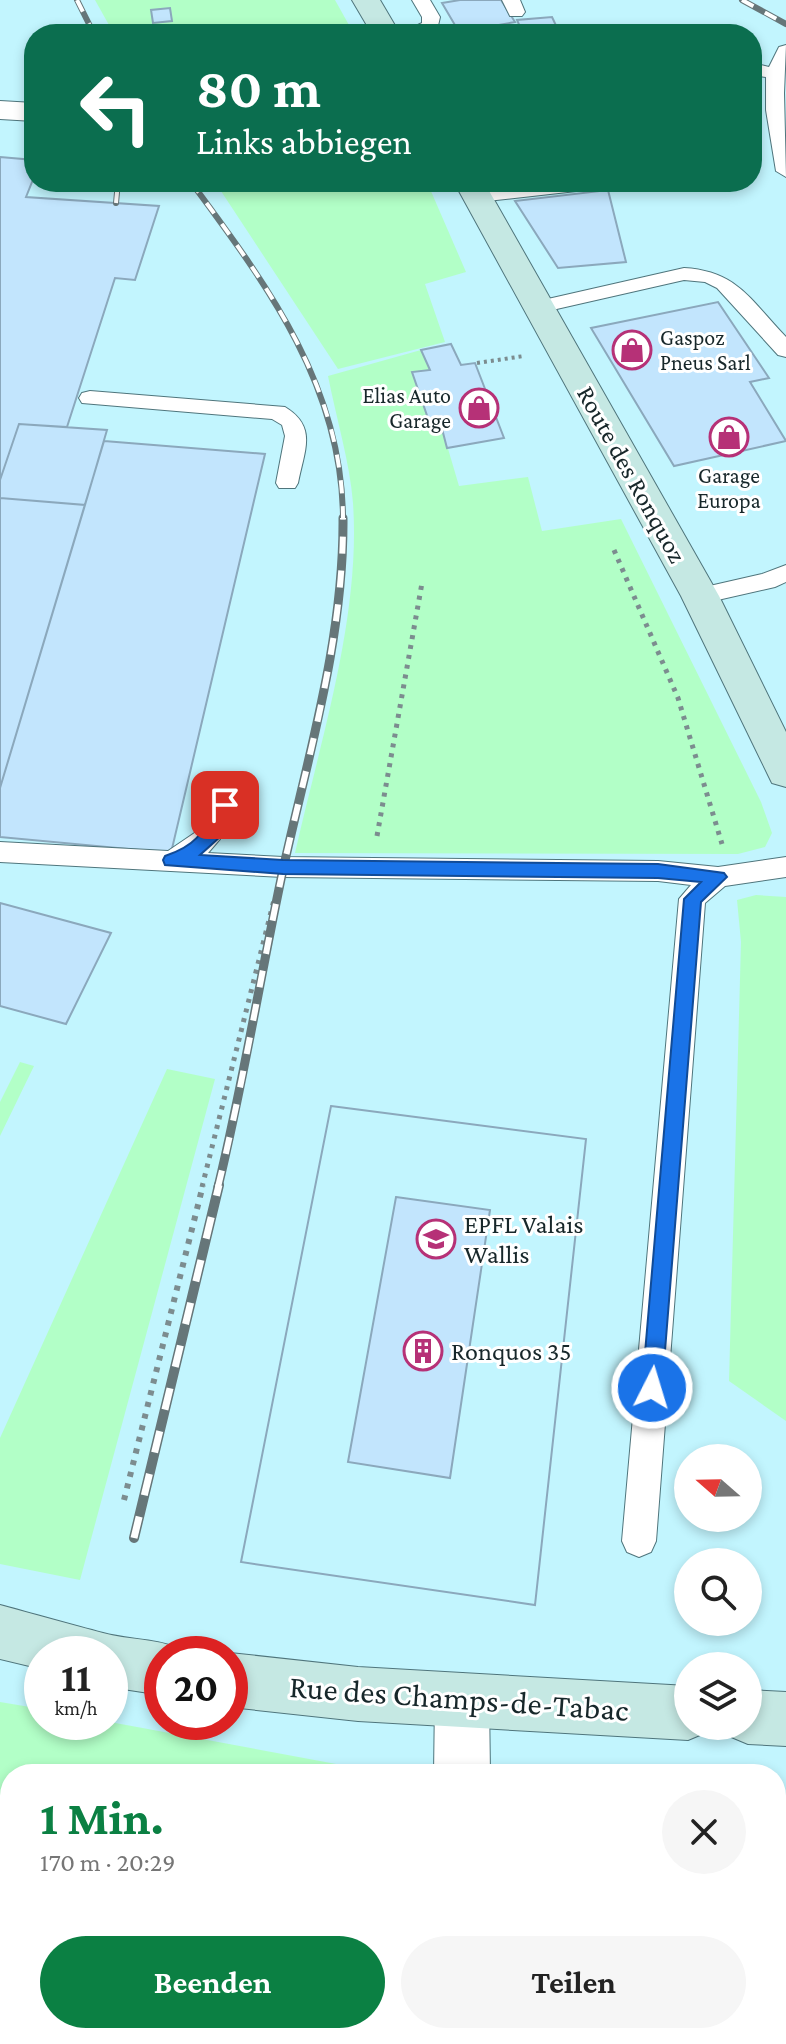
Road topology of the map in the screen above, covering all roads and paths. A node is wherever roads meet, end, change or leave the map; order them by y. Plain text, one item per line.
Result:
1 (366, 0) edge
2 (421, 0) edge
3 (380, 24) edge
4 (431, 24) edge
5 (786, 51) edge
6 (762, 71) edge
7 (776, 74) junction
8 (0, 110) edge
9 (24, 111) edge
10 (786, 171) edge
11 (476, 192) edge
12 (539, 307) junction
13 (786, 350) edge
14 (539, 353) dead end
15 (477, 363) dead end
16 (90, 398) dead end
17 (287, 483) dead end
18 (614, 550) dead end
19 (780, 578) edge
20 (422, 583) dead end
21 (700, 596) junction
22 (786, 772) edge
23 (225, 805) dead end
24 (0, 852) edge
25 (171, 860) junction
26 (268, 865) junction
27 (786, 867) edge
28 (371, 868) junction
29 (725, 877) junction
30 (124, 1500) dead end
31 (639, 1541) dead end
32 (0, 1632) edge
33 (24, 1638) edge
34 (248, 1682) edge
35 (462, 1700) junction
36 (674, 1712) edge
37 (762, 1718) edge
38 (786, 1719) edge
39 (462, 1764) edge

1 - 3 street
2 - 4 lane
5 - 7 lane
6 - 7 lane
7 - 10 lane
8 - 9 street
11 - 12 street, Route des Ronquoz
12 - 13 lane
12 - 21 street, Route des Ronquoz
14 - 15 path
16 - 17 lane
18 - 29 path
19 - 21 lane
20 - 28 path
21 - 22 street, Route des Ronquoz
23 - 25 lane
24 - 25 lane
25 - 26 lane
26 - 28 lane
26 - 30 path
27 - 29 lane
28 - 29 lane
29 - 31 lane
32 - 33 street
34 - 35 street, Rue des Champs-de-Tabac
35 - 36 street, Rue des Champs-de-Tabac
35 - 39 street
37 - 38 street

